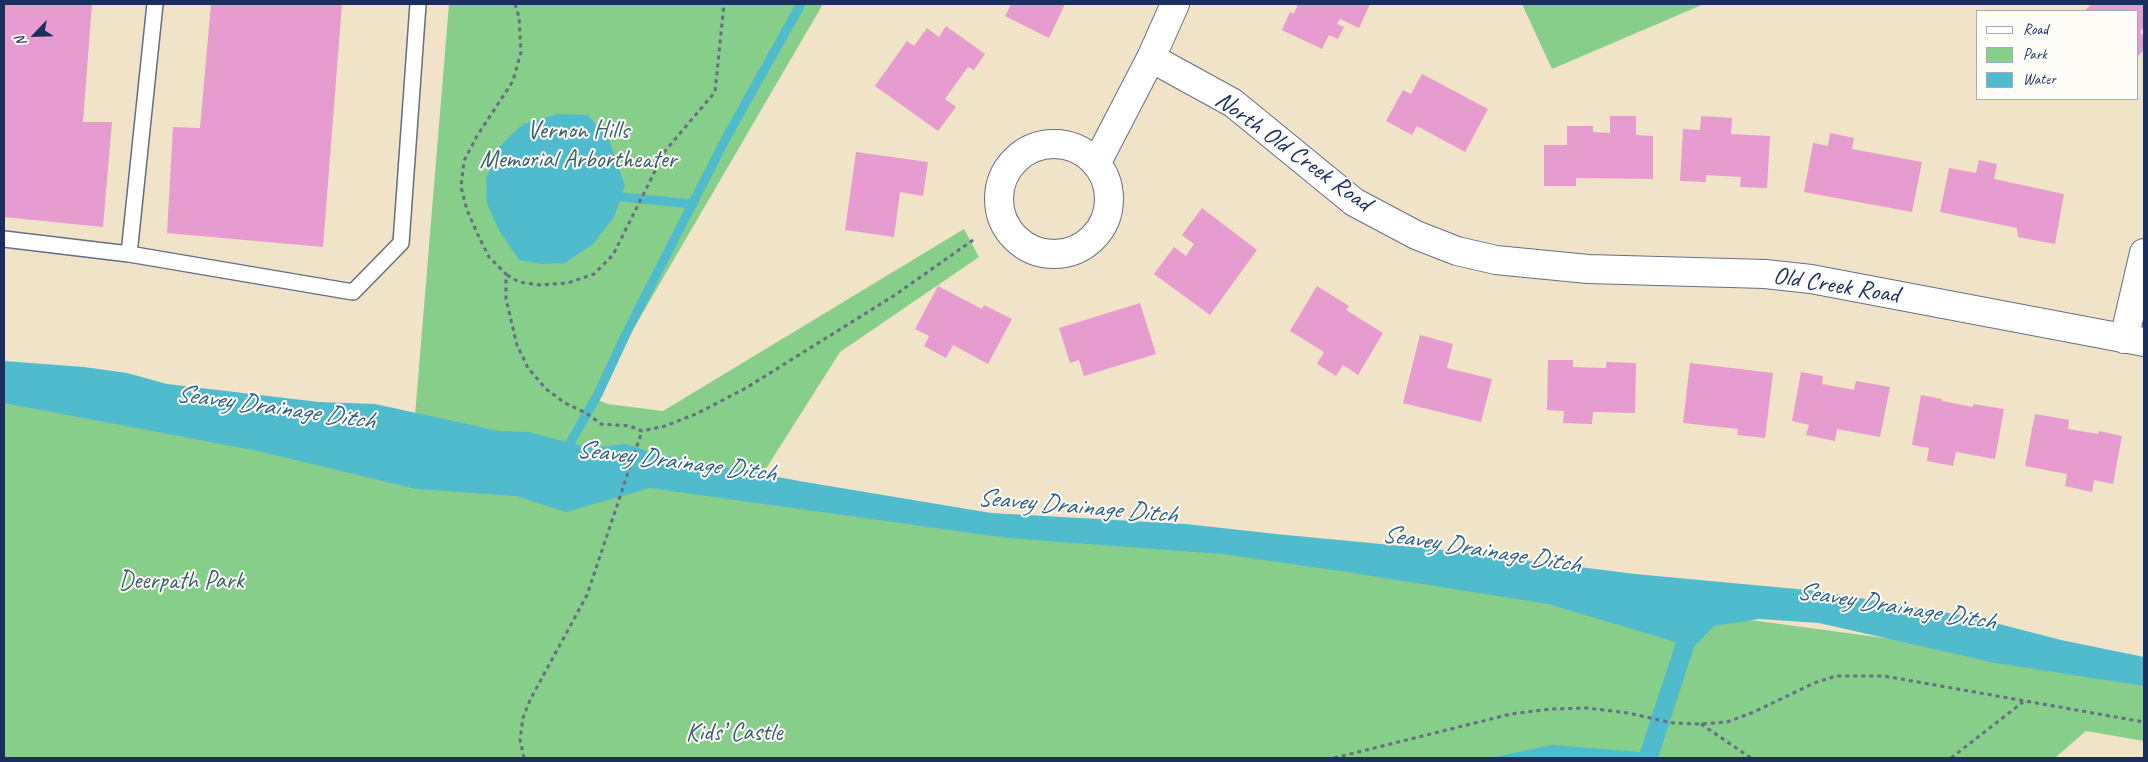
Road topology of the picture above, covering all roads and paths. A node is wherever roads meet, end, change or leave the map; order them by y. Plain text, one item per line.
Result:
1 (155, 4) edge
2 (418, 4) edge
3 (516, 4) edge
4 (724, 4) edge
5 (1175, 4) edge
6 (1150, 58) junction
7 (1096, 164) junction
8 (4, 239) edge
9 (973, 240) dead end
10 (2144, 253) edge
11 (129, 254) junction
12 (1525, 262) joint
13 (506, 274) junction
14 (2134, 340) edge
15 (642, 431) junction
16 (2024, 702) junction
17 (2144, 722) edge
18 (1701, 724) junction
19 (524, 758) edge
20 (1334, 758) edge
21 (1752, 758) edge
22 (1951, 758) edge

1 - 11 lane
2 - 11 lane
3 - 13 path
4 - 13 path
5 - 6 street
6 - 7 street
6 - 12 street, North Old Creek Road
7 - 7 street
8 - 11 lane
9 - 15 path
10 - 14 street
12 - 14 street, Old Creek Road
13 - 15 path
15 - 19 path
16 - 17 path
16 - 18 path
16 - 22 path
18 - 20 path
18 - 21 path

